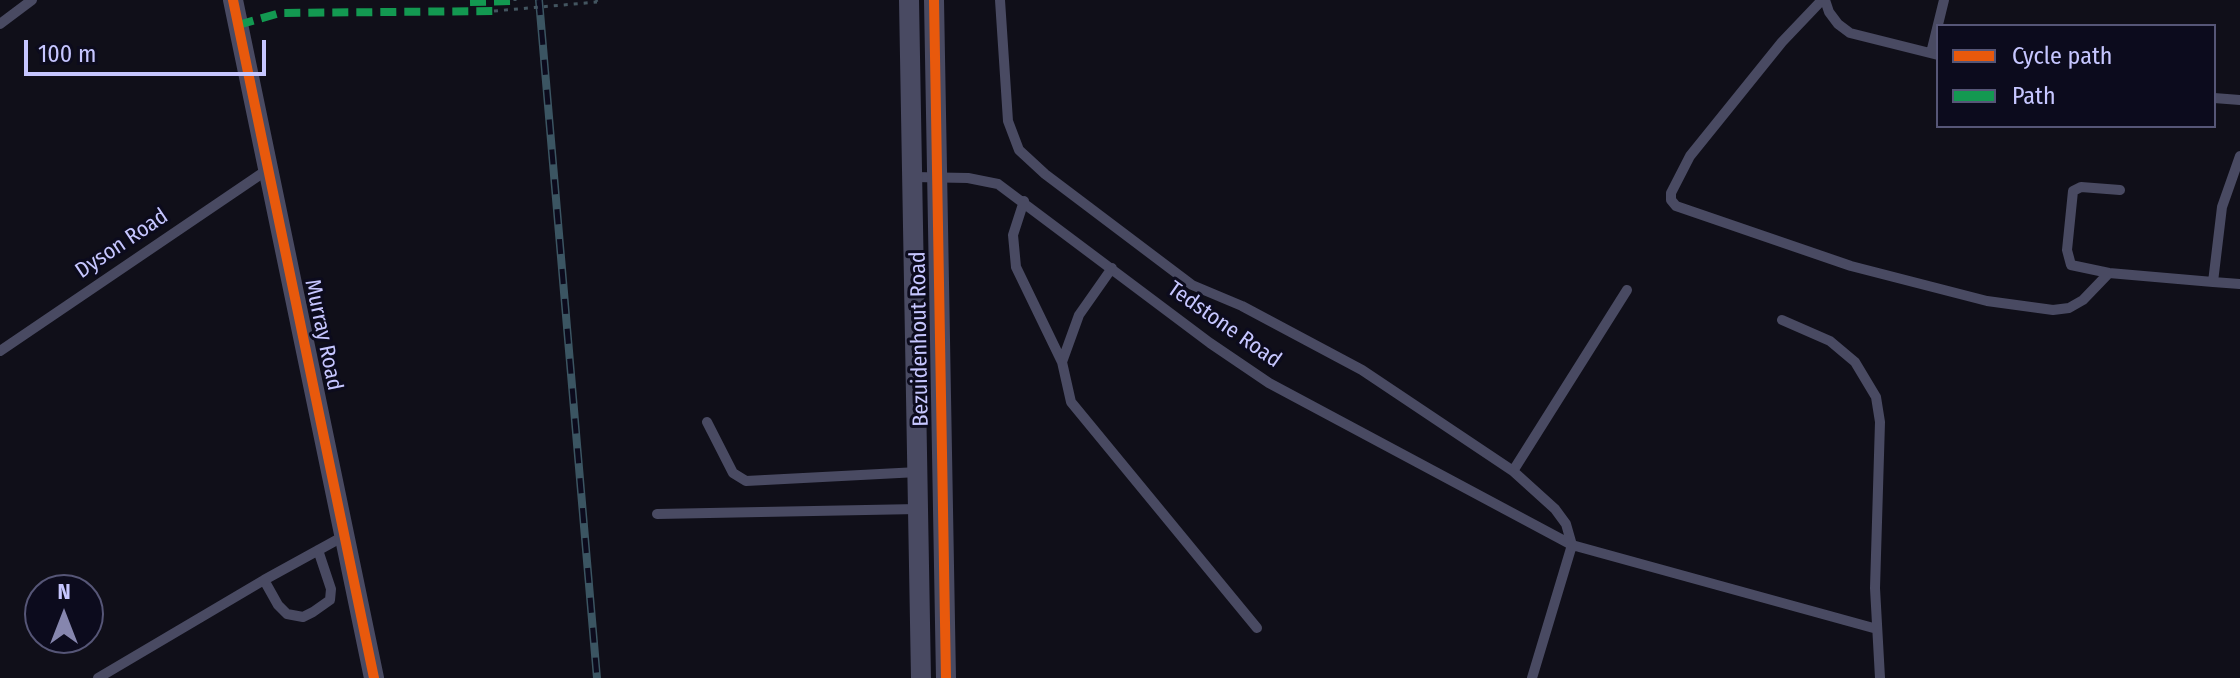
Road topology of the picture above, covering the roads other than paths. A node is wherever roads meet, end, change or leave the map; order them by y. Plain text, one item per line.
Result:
1 (32, 0) edge
2 (233, 0) edge
3 (909, 0) edge
4 (934, 0) edge
5 (1000, 0) edge
6 (1824, 0) edge
7 (1940, 1) edge
8 (0, 24) edge
9 (1937, 24) edge
10 (1934, 54) edge
11 (2216, 98) edge
12 (2240, 100) edge
13 (936, 107) junction
14 (912, 108) junction
15 (2240, 156) edge
16 (267, 170) junction
17 (913, 177) junction
18 (937, 177) junction
19 (2120, 190) dead end
20 (1024, 201) junction
21 (1112, 268) junction
22 (2109, 273) junction
23 (2213, 282) junction
24 (2240, 284) edge
25 (1627, 290) dead end
26 (1782, 320) dead end
27 (0, 351) edge
28 (1062, 362) junction
29 (707, 422) dead end
30 (942, 465) junction
31 (918, 469) junction
32 (1513, 471) junction
33 (918, 509) junction
34 (657, 514) dead end
35 (344, 536) junction
36 (1572, 545) junction
37 (318, 550) junction
38 (264, 580) junction
39 (1257, 628) dead end
40 (1877, 629) junction
41 (98, 678) edge
42 (374, 678) edge
43 (921, 678) edge
44 (946, 678) edge
45 (1532, 678) edge
46 (1880, 678) edge

1 - 8 lane
2 - 16 street, Murray Road
3 - 14 street, Bezuidenhout Road
4 - 13 street, Bezuidenhout Road
5 - 32 lane
6 - 10 lane
6 - 22 lane
7 - 9 lane
11 - 12 lane
13 - 14 street
13 - 18 street, Bezuidenhout Road
14 - 17 street, Bezuidenhout Road
15 - 23 lane
16 - 27 lane, Dyson Road
16 - 35 street, Murray Road
17 - 18 lane, Tedstone Road
17 - 31 street, Bezuidenhout Road
18 - 20 lane, Tedstone Road
18 - 30 street, Bezuidenhout Road
19 - 22 lane
20 - 21 lane, Tedstone Road
20 - 28 lane
21 - 28 lane
21 - 36 lane, Tedstone Road
22 - 23 lane
23 - 24 lane
25 - 32 lane
26 - 40 lane
28 - 39 lane
29 - 31 lane
30 - 31 street
30 - 44 street, Bezuidenhout Road
31 - 33 street, Bezuidenhout Road
32 - 36 lane
33 - 34 lane
33 - 43 street, Bezuidenhout Road
35 - 37 lane
35 - 42 street, Murray Road
36 - 40 lane, Tedstone Road
36 - 45 lane
37 - 38 lane
37 - 38 lane
38 - 41 lane
40 - 46 lane
43 - 44 street

